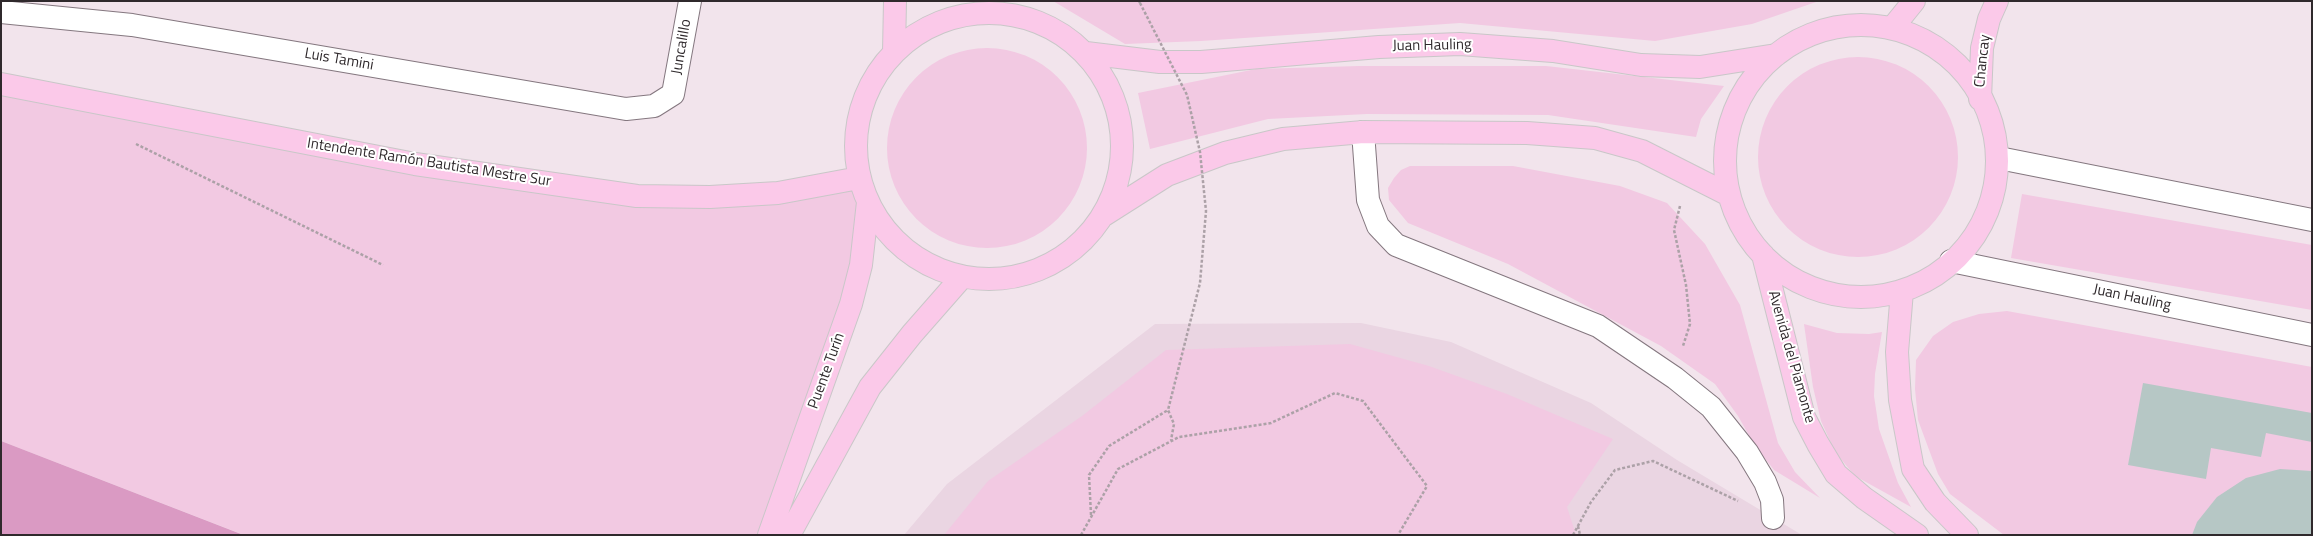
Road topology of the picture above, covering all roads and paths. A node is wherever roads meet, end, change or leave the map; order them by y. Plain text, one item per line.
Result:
1 (690, 1) edge
2 (895, 1) edge
3 (1013, 1) edge
4 (1914, 1) edge
5 (1997, 1) edge
6 (1139, 2) edge
7 (1, 12) edge
8 (1027, 18) junction
9 (1893, 27) junction
10 (894, 52) junction
11 (1086, 53) junction
12 (1776, 55) junction
13 (1, 84) edge
14 (673, 94) joint
15 (1980, 100) junction
16 (1363, 132) junction
17 (129, 140) dead end
18 (1998, 158) junction
19 (1688, 175) junction
20 (859, 178) junction
21 (1727, 194) junction
22 (868, 202) junction
23 (1104, 215) junction
24 (2312, 220) edge
25 (1762, 254) junction
26 (1952, 262) junction
27 (383, 265) dead end
28 (962, 277) junction
29 (1902, 291) junction
30 (2312, 335) edge
31 (1668, 374) junction
32 (1168, 410) junction
33 (1171, 441) junction
34 (1091, 516) junction
35 (1773, 518) joint
36 (1578, 526) junction
37 (769, 535) edge
38 (789, 535) edge
39 (1081, 535) edge
40 (1398, 535) edge
41 (1573, 535) edge
42 (1580, 535) edge
43 (1917, 535) edge
44 (1967, 535) edge

1 - 14 street, Juncalillo
2 - 10 main road
3 - 8 main road
4 - 9 main road
5 - 15 main road, Chancay
6 - 32 path, bridge
7 - 14 street, Luis Tamini
8 - 10 main road
8 - 11 main road
9 - 12 main road
9 - 15 main road
10 - 20 main road
11 - 12 main road, Juan Hauling
11 - 23 main road
12 - 21 main road
13 - 20 main road, Intendente Ramón Bautista Mestre Sur
15 - 18 main road
16 - 19 main road
16 - 23 main road
16 - 31 street
17 - 27 path
18 - 24 street
18 - 26 main road
19 - 21 main road
19 - 31 path
20 - 22 main road
21 - 25 main road
22 - 28 main road
22 - 37 main road, Puente Turín
23 - 28 main road
25 - 29 main road
25 - 43 main road, Avenida del Piamonte
26 - 29 main road
26 - 30 street, Juan Hauling
28 - 38 main road
29 - 44 main road
31 - 35 street
32 - 33 path
32 - 34 path
33 - 34 path
33 - 40 path
34 - 39 path
35 - 36 path
36 - 41 path
36 - 42 path

